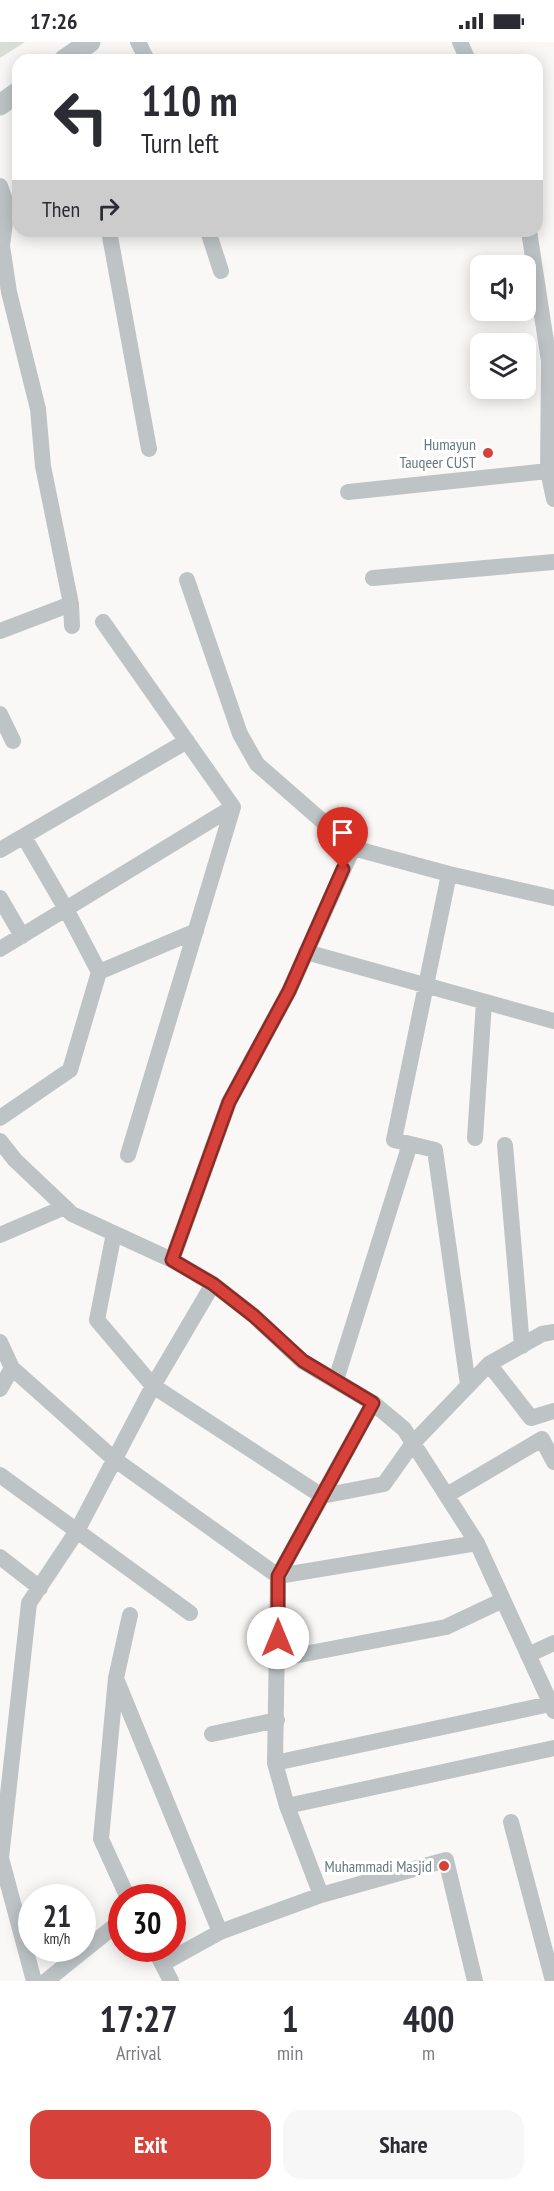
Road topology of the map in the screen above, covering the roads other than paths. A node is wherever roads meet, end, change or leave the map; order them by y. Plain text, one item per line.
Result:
1 (90, 42) edge
2 (73, 54) edge
3 (0, 186) edge
4 (110, 237) edge
5 (210, 237) edge
6 (531, 237) edge
7 (221, 271) dead end
8 (545, 280) edge
9 (149, 449) dead end
10 (548, 471) junction
11 (348, 492) dead end
12 (554, 500) edge
13 (554, 562) edge
14 (373, 578) dead end
15 (187, 580) dead end
16 (71, 604) junction
17 (103, 622) dead end
18 (72, 626) dead end
19 (0, 631) edge
20 (0, 714) edge
21 (13, 741) dead end
22 (187, 741) junction
23 (233, 807) junction
24 (24, 837) junction
25 (353, 848) junction
26 (0, 850) edge
27 (449, 874) junction
28 (0, 898) edge
29 (554, 898) edge
30 (66, 909) junction
31 (196, 931) junction
32 (22, 936) junction
33 (0, 949) edge
34 (306, 952) junction
35 (99, 972) junction
36 (426, 985) junction
37 (484, 1002) junction
38 (554, 1021) edge
39 (0, 1118) edge
40 (475, 1138) dead end
41 (0, 1141) edge
42 (410, 1144) junction
43 (505, 1145) dead end
44 (128, 1155) dead end
45 (7, 1162) edge
46 (65, 1207) junction
47 (114, 1233) junction
48 (0, 1235) edge
49 (172, 1260) junction
50 (213, 1284) junction
51 (554, 1332) edge
52 (0, 1342) edge
53 (522, 1346) junction
54 (489, 1364) junction
55 (12, 1368) junction
56 (336, 1380) junction
57 (468, 1385) junction
58 (153, 1386) junction
59 (0, 1389) edge
60 (373, 1403) junction
61 (554, 1411) edge
62 (413, 1443) junction
63 (114, 1459) junction
64 (554, 1462) edge
65 (0, 1475) edge
66 (447, 1495) junction
67 (322, 1496) junction
68 (78, 1532) junction
69 (477, 1543) junction
70 (0, 1557) edge
71 (278, 1576) junction
72 (40, 1588) junction
73 (503, 1600) junction
74 (190, 1613) dead end
75 (130, 1615) dead end
76 (554, 1643) edge
77 (528, 1656) junction
78 (278, 1659) junction
79 (116, 1678) junction
80 (552, 1707) edge
81 (277, 1720) junction
82 (212, 1734) dead end
83 (554, 1748) edge
84 (275, 1763) junction
85 (287, 1806) junction
86 (512, 1822) dead end
87 (122, 1884) edge
88 (321, 1894) junction
89 (108, 1931) edge
90 (220, 1932) junction
91 (547, 1934) edge
92 (162, 1964) joint
93 (34, 1981) edge
94 (46, 1981) edge
95 (171, 1981) edge
96 (475, 1981) edge
97 (553, 1981) edge

1 - 2 street
3 - 16 street
4 - 9 street
5 - 7 street
6 - 8 street
8 - 10 street
10 - 11 street
10 - 12 street
13 - 14 street
15 - 25 street
16 - 18 street
16 - 19 street
17 - 22 street
20 - 21 street
22 - 23 street
22 - 24 street
23 - 30 street
23 - 31 street
24 - 26 street
24 - 30 street
25 - 27 street
25 - 34 street
27 - 29 street
27 - 36 street
28 - 32 street
30 - 32 street
30 - 35 street
31 - 35 street
31 - 44 street
32 - 33 street
34 - 36 street
34 - 49 street
35 - 39 street
36 - 37 street
36 - 42 street
37 - 38 street
37 - 40 street
41 - 45 street
42 - 56 street
42 - 57 street
43 - 53 street
45 - 46 street
46 - 47 street
46 - 48 street
47 - 49 street
47 - 58 street
49 - 50 street
50 - 56 street
50 - 58 street
51 - 53 street
52 - 55 street
53 - 54 street
54 - 57 street
54 - 61 street
55 - 59 street
55 - 63 street
56 - 60 street
57 - 62 street
58 - 63 street
58 - 67 street
60 - 62 street
60 - 67 street
62 - 66 street
62 - 67 street
63 - 68 street
63 - 71 street
64 - 66 street
65 - 68 street
66 - 69 street
67 - 71 street
68 - 72 street
68 - 74 street
69 - 71 street
69 - 73 street
70 - 72 street
71 - 78 street
72 - 93 street
73 - 77 street
73 - 78 street
75 - 79 street
76 - 77 street
77 - 80 street
78 - 81 street
79 - 87 street
79 - 90 street
80 - 84 street
81 - 82 street
81 - 84 street
83 - 85 street
84 - 85 street
85 - 88 street
86 - 91 street
88 - 90 street
88 - 96 street
89 - 94 street
90 - 92 street
91 - 97 street
92 - 95 street

